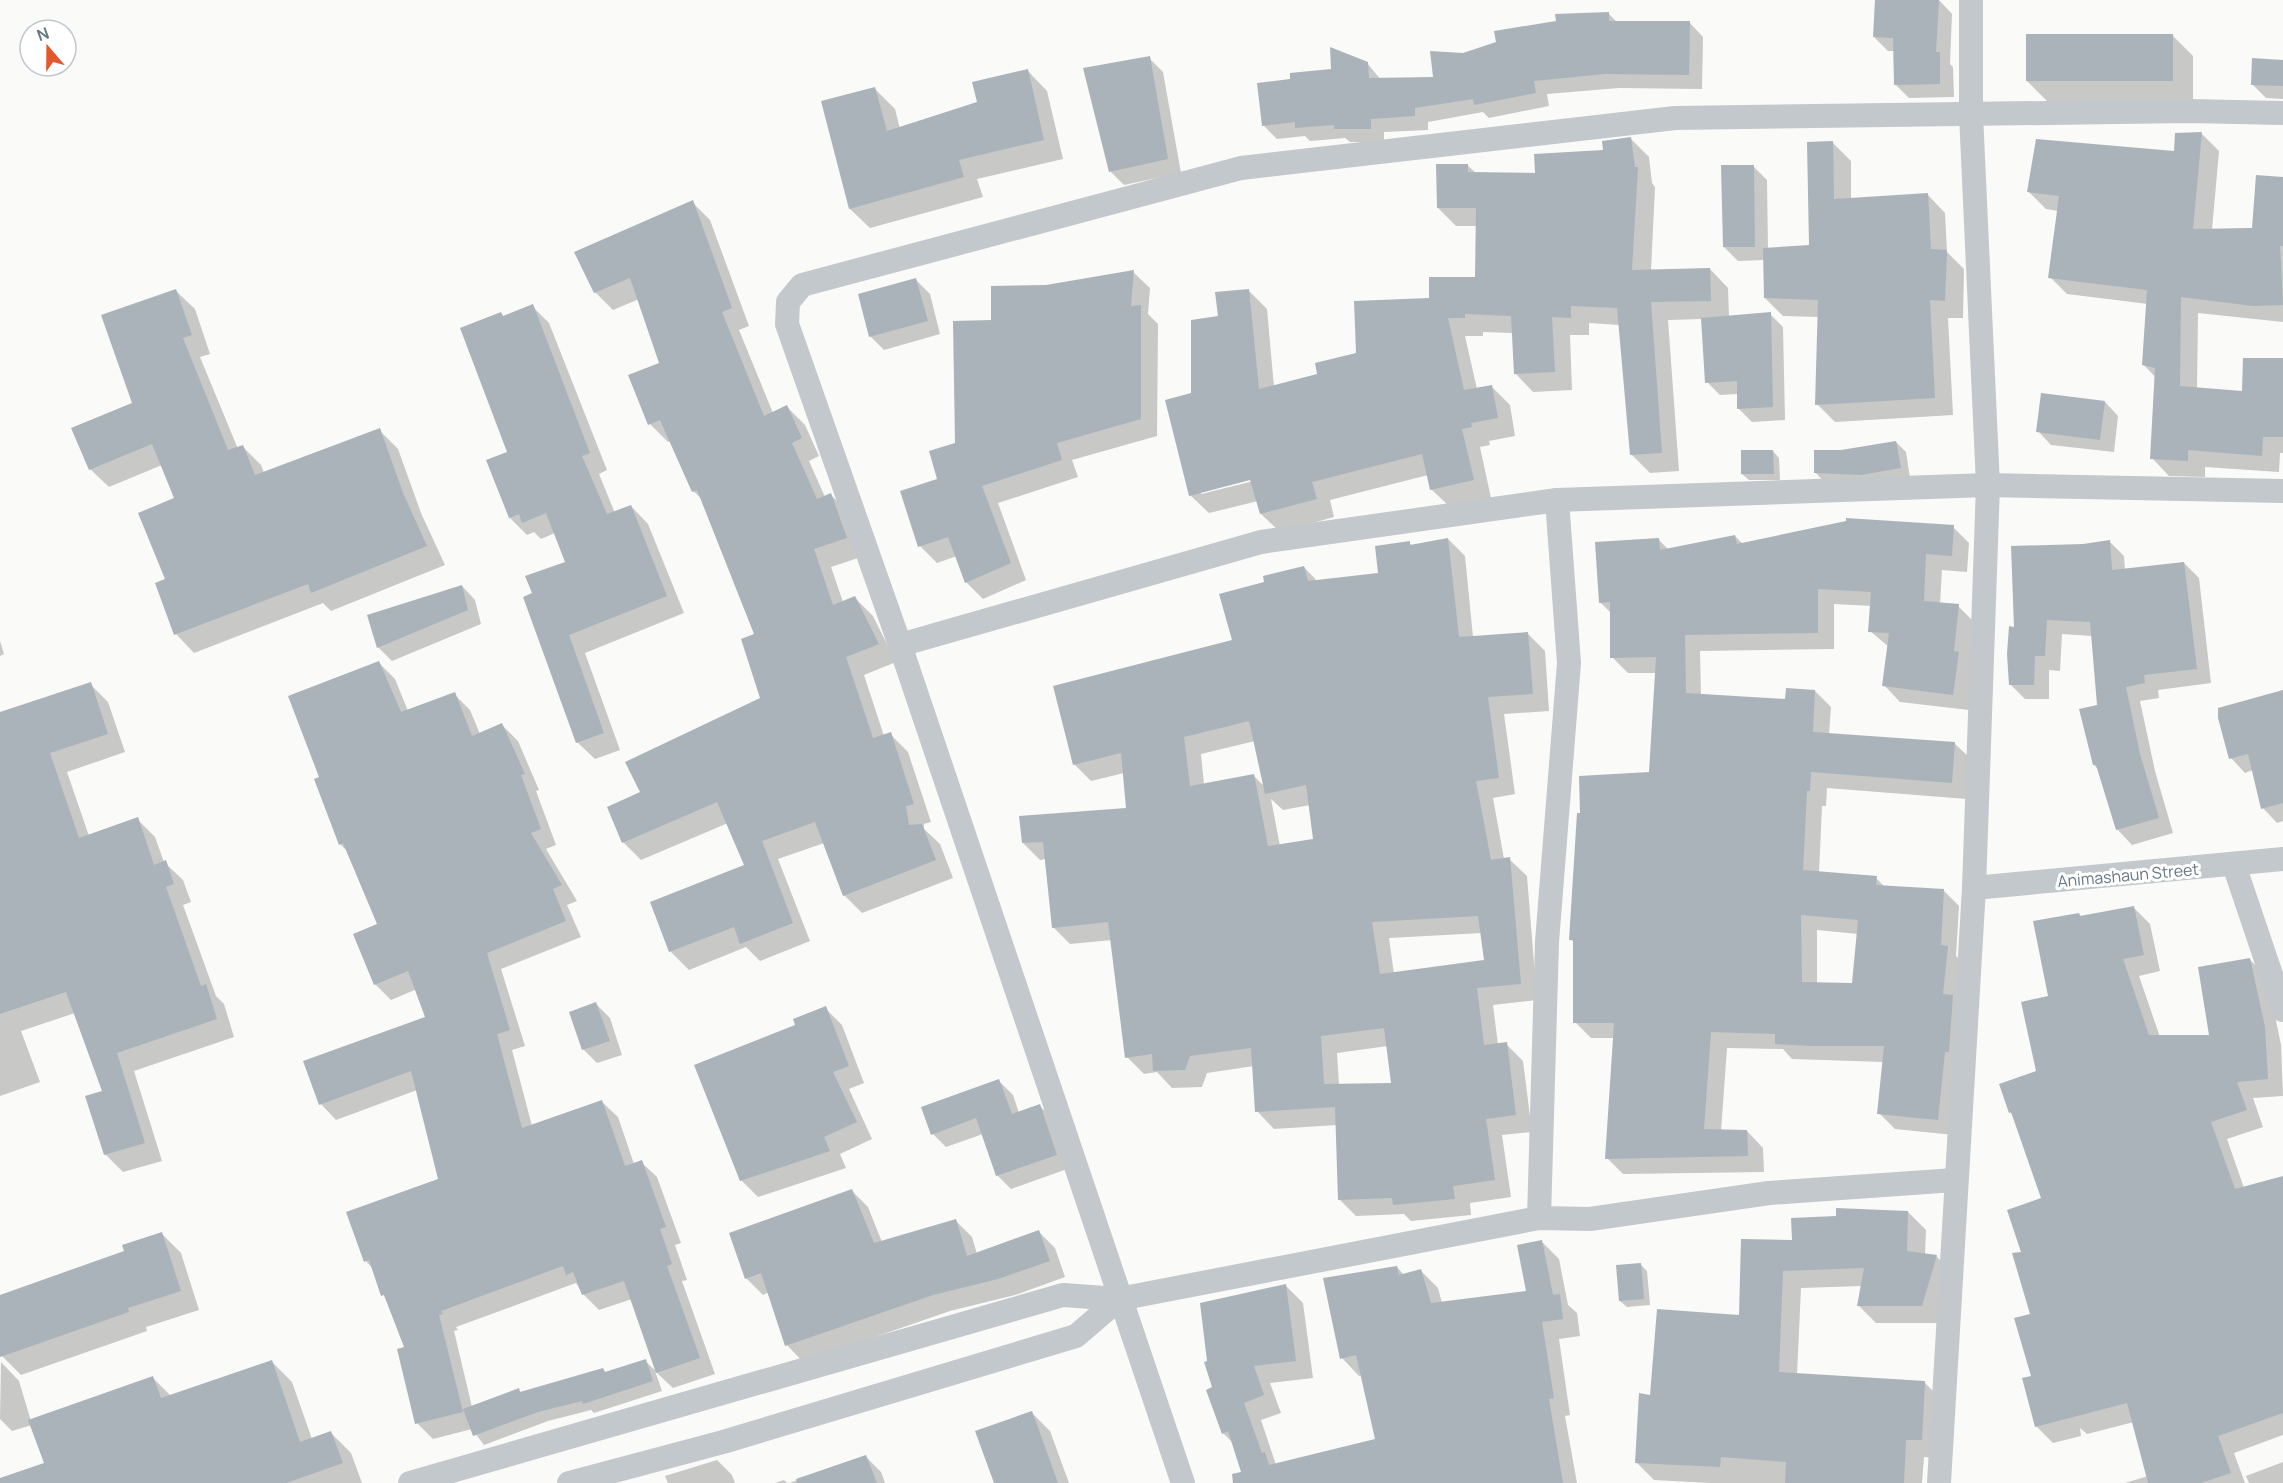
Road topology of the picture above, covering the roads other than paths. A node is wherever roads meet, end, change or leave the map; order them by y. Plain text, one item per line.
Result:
1 (1971, 0) edge
2 (2283, 113) edge
3 (1971, 114) junction
4 (1988, 484) junction
5 (2283, 491) edge
6 (1557, 500) junction
7 (900, 645) junction
8 (2283, 859) edge
9 (2234, 865) junction
10 (1974, 888) junction
11 (2283, 1010) edge
12 (1955, 1180) junction
13 (1539, 1218) junction
14 (1119, 1299) junction
15 (609, 1477) edge
16 (411, 1483) edge
17 (569, 1483) edge
18 (1184, 1483) edge
19 (1939, 1483) edge

1 - 3 street
2 - 3 street
3 - 4 street
3 - 7 street
4 - 5 street
4 - 6 street
4 - 10 street
6 - 7 street
6 - 13 street
7 - 14 street
8 - 9 street, Animashaun Street
9 - 10 street, Animashaun Street
9 - 11 street
10 - 12 street
12 - 13 street
12 - 19 street
13 - 14 street
14 - 15 street
14 - 16 street
14 - 18 street
15 - 17 street

